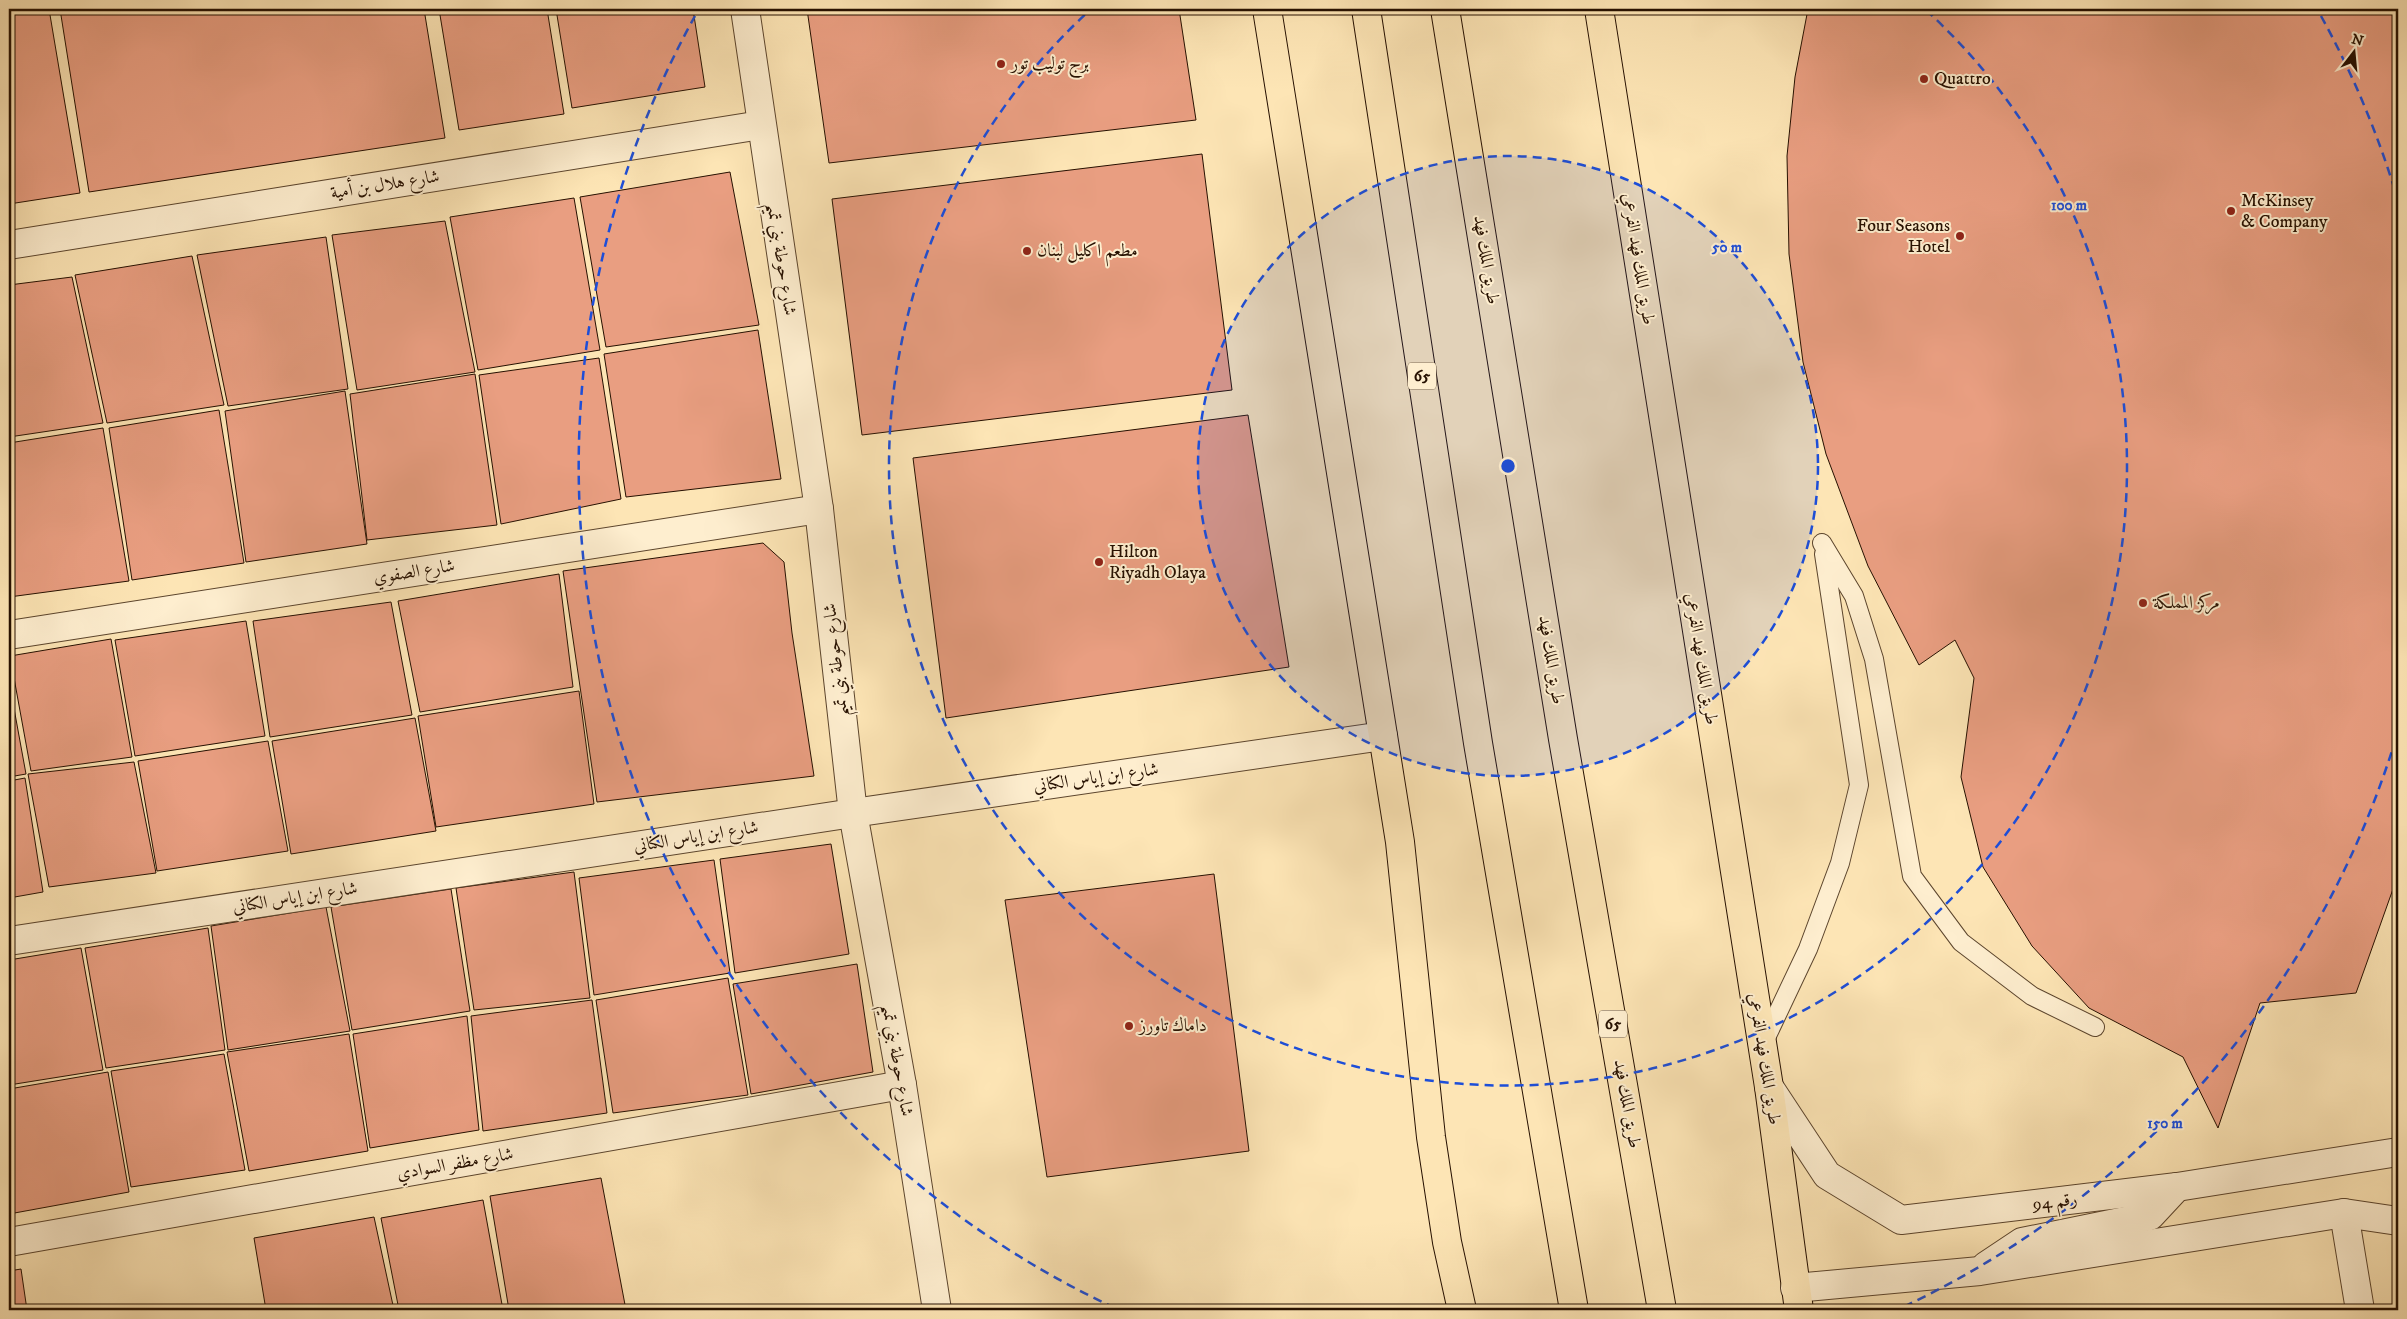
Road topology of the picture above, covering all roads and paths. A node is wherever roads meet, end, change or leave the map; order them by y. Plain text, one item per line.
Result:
1 (746, 9) edge
2 (1267, 9) edge
3 (1366, 9) edge
4 (1446, 9) edge
5 (1600, 9) edge
6 (761, 125) junction
7 (9, 245) edge
8 (819, 509) junction
9 (9, 635) edge
10 (1383, 736) junction
11 (853, 813) junction
12 (9, 941) edge
13 (2095, 1027) dead end
14 (1762, 1045) junction
15 (902, 1086) junction
16 (1769, 1086) junction
17 (2398, 1152) edge
18 (2177, 1187) junction
19 (2344, 1213) junction
20 (2398, 1221) edge
21 (9, 1242) edge
22 (1980, 1271) junction
23 (1797, 1299) edge
24 (937, 1310) edge
25 (1462, 1310) edge
26 (1574, 1310) edge
27 (1662, 1310) edge
28 (2360, 1310) edge

1 - 6 street, شارع حوطة بني تميم
2 - 10 main road
3 - 26 main road, 65
4 - 27 main road, طريق الملك فهد / 65
5 - 14 main road, طريق الملك فهد الفرعي
6 - 7 street, شارع هلال بن أمية
6 - 8 street, شارع حوطة بني تميم
8 - 9 street, شارع الصفوي
8 - 11 street, شارع حوطة بني تميم
10 - 11 street, شارع ابن إياس الكناني
10 - 25 main road
11 - 12 street, شارع ابن إياس الكناني
11 - 15 street, شارع حوطة بني تميم
13 - 14 lane
14 - 16 main road, طريق الملك فهد الفرعي
15 - 21 street, شارع مظفر السوادي
15 - 24 street, شارع حوطة بني تميم
16 - 18 street, رقم 94
16 - 23 main road, طريق الملك فهد الفرعي
17 - 18 street, رقم 94
18 - 22 street
19 - 20 street
19 - 22 street
19 - 28 street
22 - 23 street

